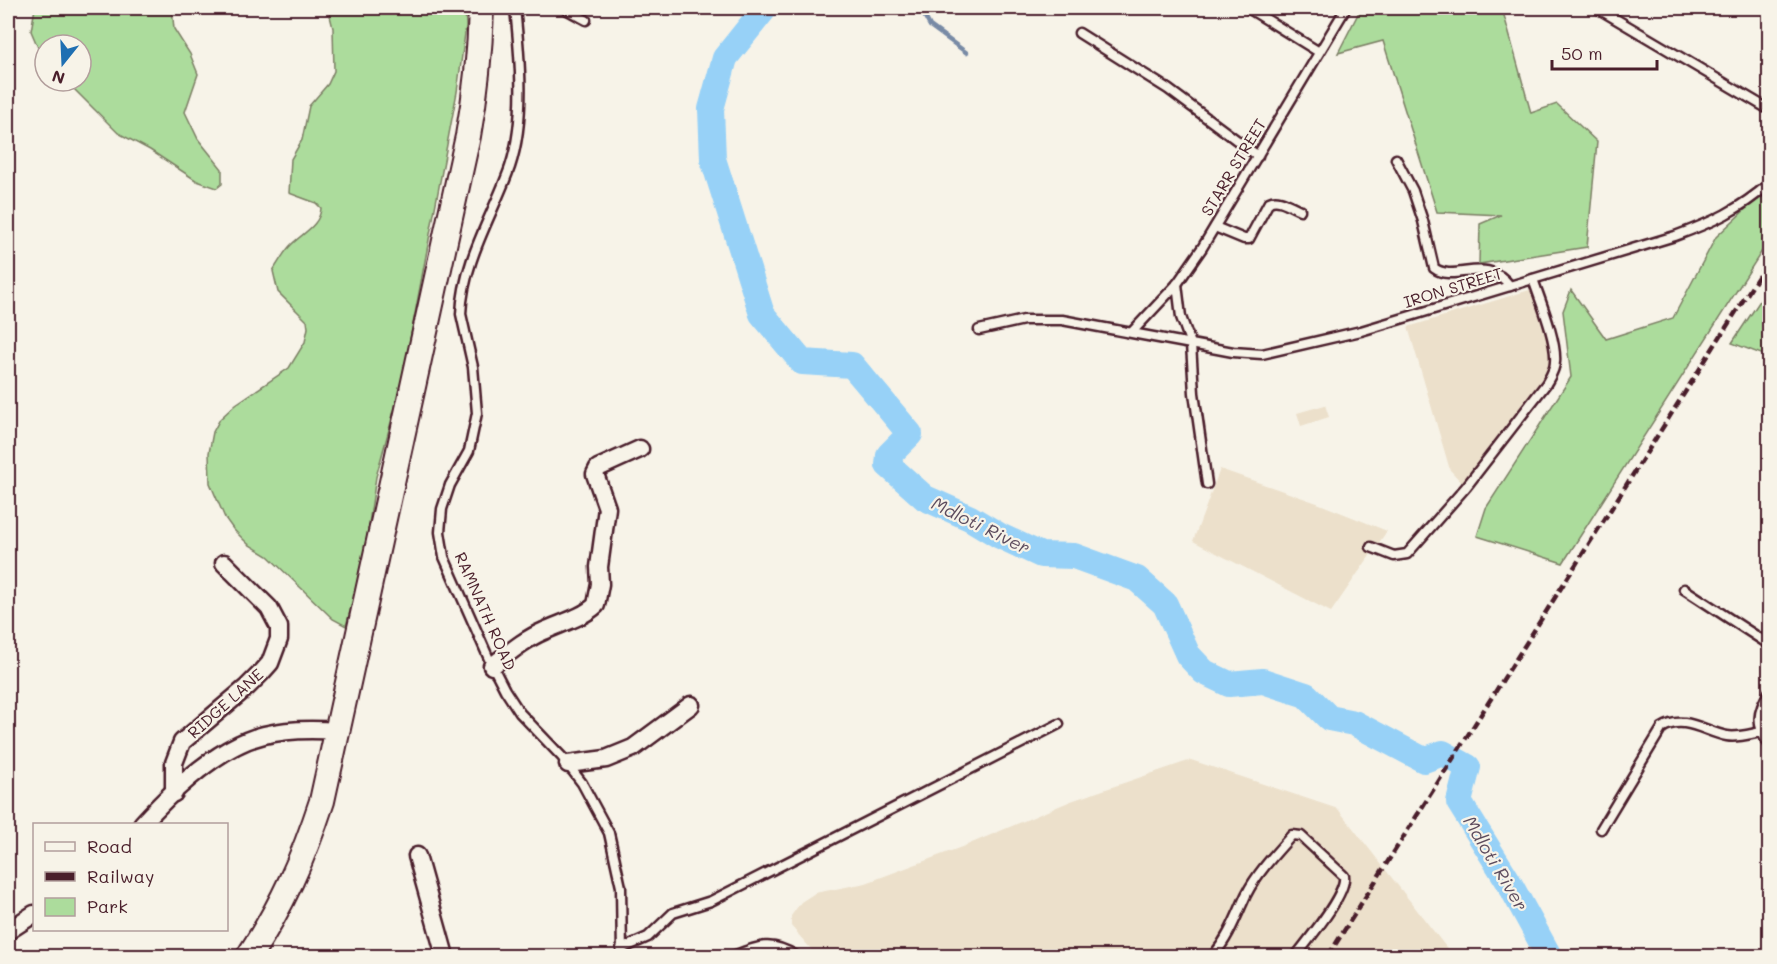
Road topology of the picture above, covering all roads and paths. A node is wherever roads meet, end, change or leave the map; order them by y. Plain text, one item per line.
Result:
1 (481, 8) edge
2 (515, 8) edge
3 (564, 8) edge
4 (1248, 8) edge
5 (1346, 8) edge
6 (1597, 8) edge
7 (586, 20) dead end
8 (1079, 33) dead end
9 (1320, 52) junction
10 (1770, 110) edge
11 (1258, 156) junction
12 (1396, 159) dead end
13 (1770, 183) edge
14 (1300, 210) dead end
15 (1215, 227) junction
16 (1533, 279) junction
17 (1177, 284) junction
18 (1510, 286) junction
19 (979, 330) dead end
20 (1131, 332) junction
21 (1191, 344) junction
22 (640, 449) dead end
23 (1207, 484) dead end
24 (1371, 547) dead end
25 (224, 563) dead end
26 (1684, 589) dead end
27 (1770, 645) edge
28 (492, 666) junction
29 (1770, 691) edge
30 (691, 705) dead end
31 (1059, 724) dead end
32 (338, 731) junction
33 (1761, 732) junction
34 (1770, 746) edge
35 (568, 764) junction
36 (174, 793) junction
37 (144, 823) edge
38 (1601, 829) dead end
39 (417, 856) dead end
40 (33, 915) edge
41 (8, 931) edge
42 (622, 953) edge
43 (249, 957) edge
44 (445, 957) edge
45 (733, 957) edge
46 (796, 957) edge
47 (1213, 957) edge
48 (1296, 957) edge

1 - 32 street
2 - 28 lane, RAMNATH ROAD
3 - 7 lane
4 - 9 lane
5 - 9 lane, STARR STREET
6 - 10 lane
8 - 11 lane
9 - 11 lane, STARR STREET
11 - 15 lane, STARR STREET
12 - 18 lane
13 - 16 lane, IRON STREET
14 - 15 lane
15 - 17 lane, STARR STREET
16 - 18 lane, IRON STREET
16 - 24 lane
17 - 20 lane, STARR STREET
17 - 21 lane
18 - 21 lane, IRON STREET
19 - 20 lane, IRON STREET
20 - 21 lane, IRON STREET
21 - 23 lane
22 - 28 street
25 - 36 street, RIDGE LANE
26 - 27 lane
28 - 35 lane, RAMNATH ROAD
29 - 33 lane
30 - 35 street
31 - 42 lane
32 - 36 street
32 - 43 street
33 - 34 lane
33 - 38 lane
35 - 42 lane, RAMNATH ROAD
36 - 37 street
39 - 44 street
40 - 41 street
45 - 46 lane
47 - 48 lane

